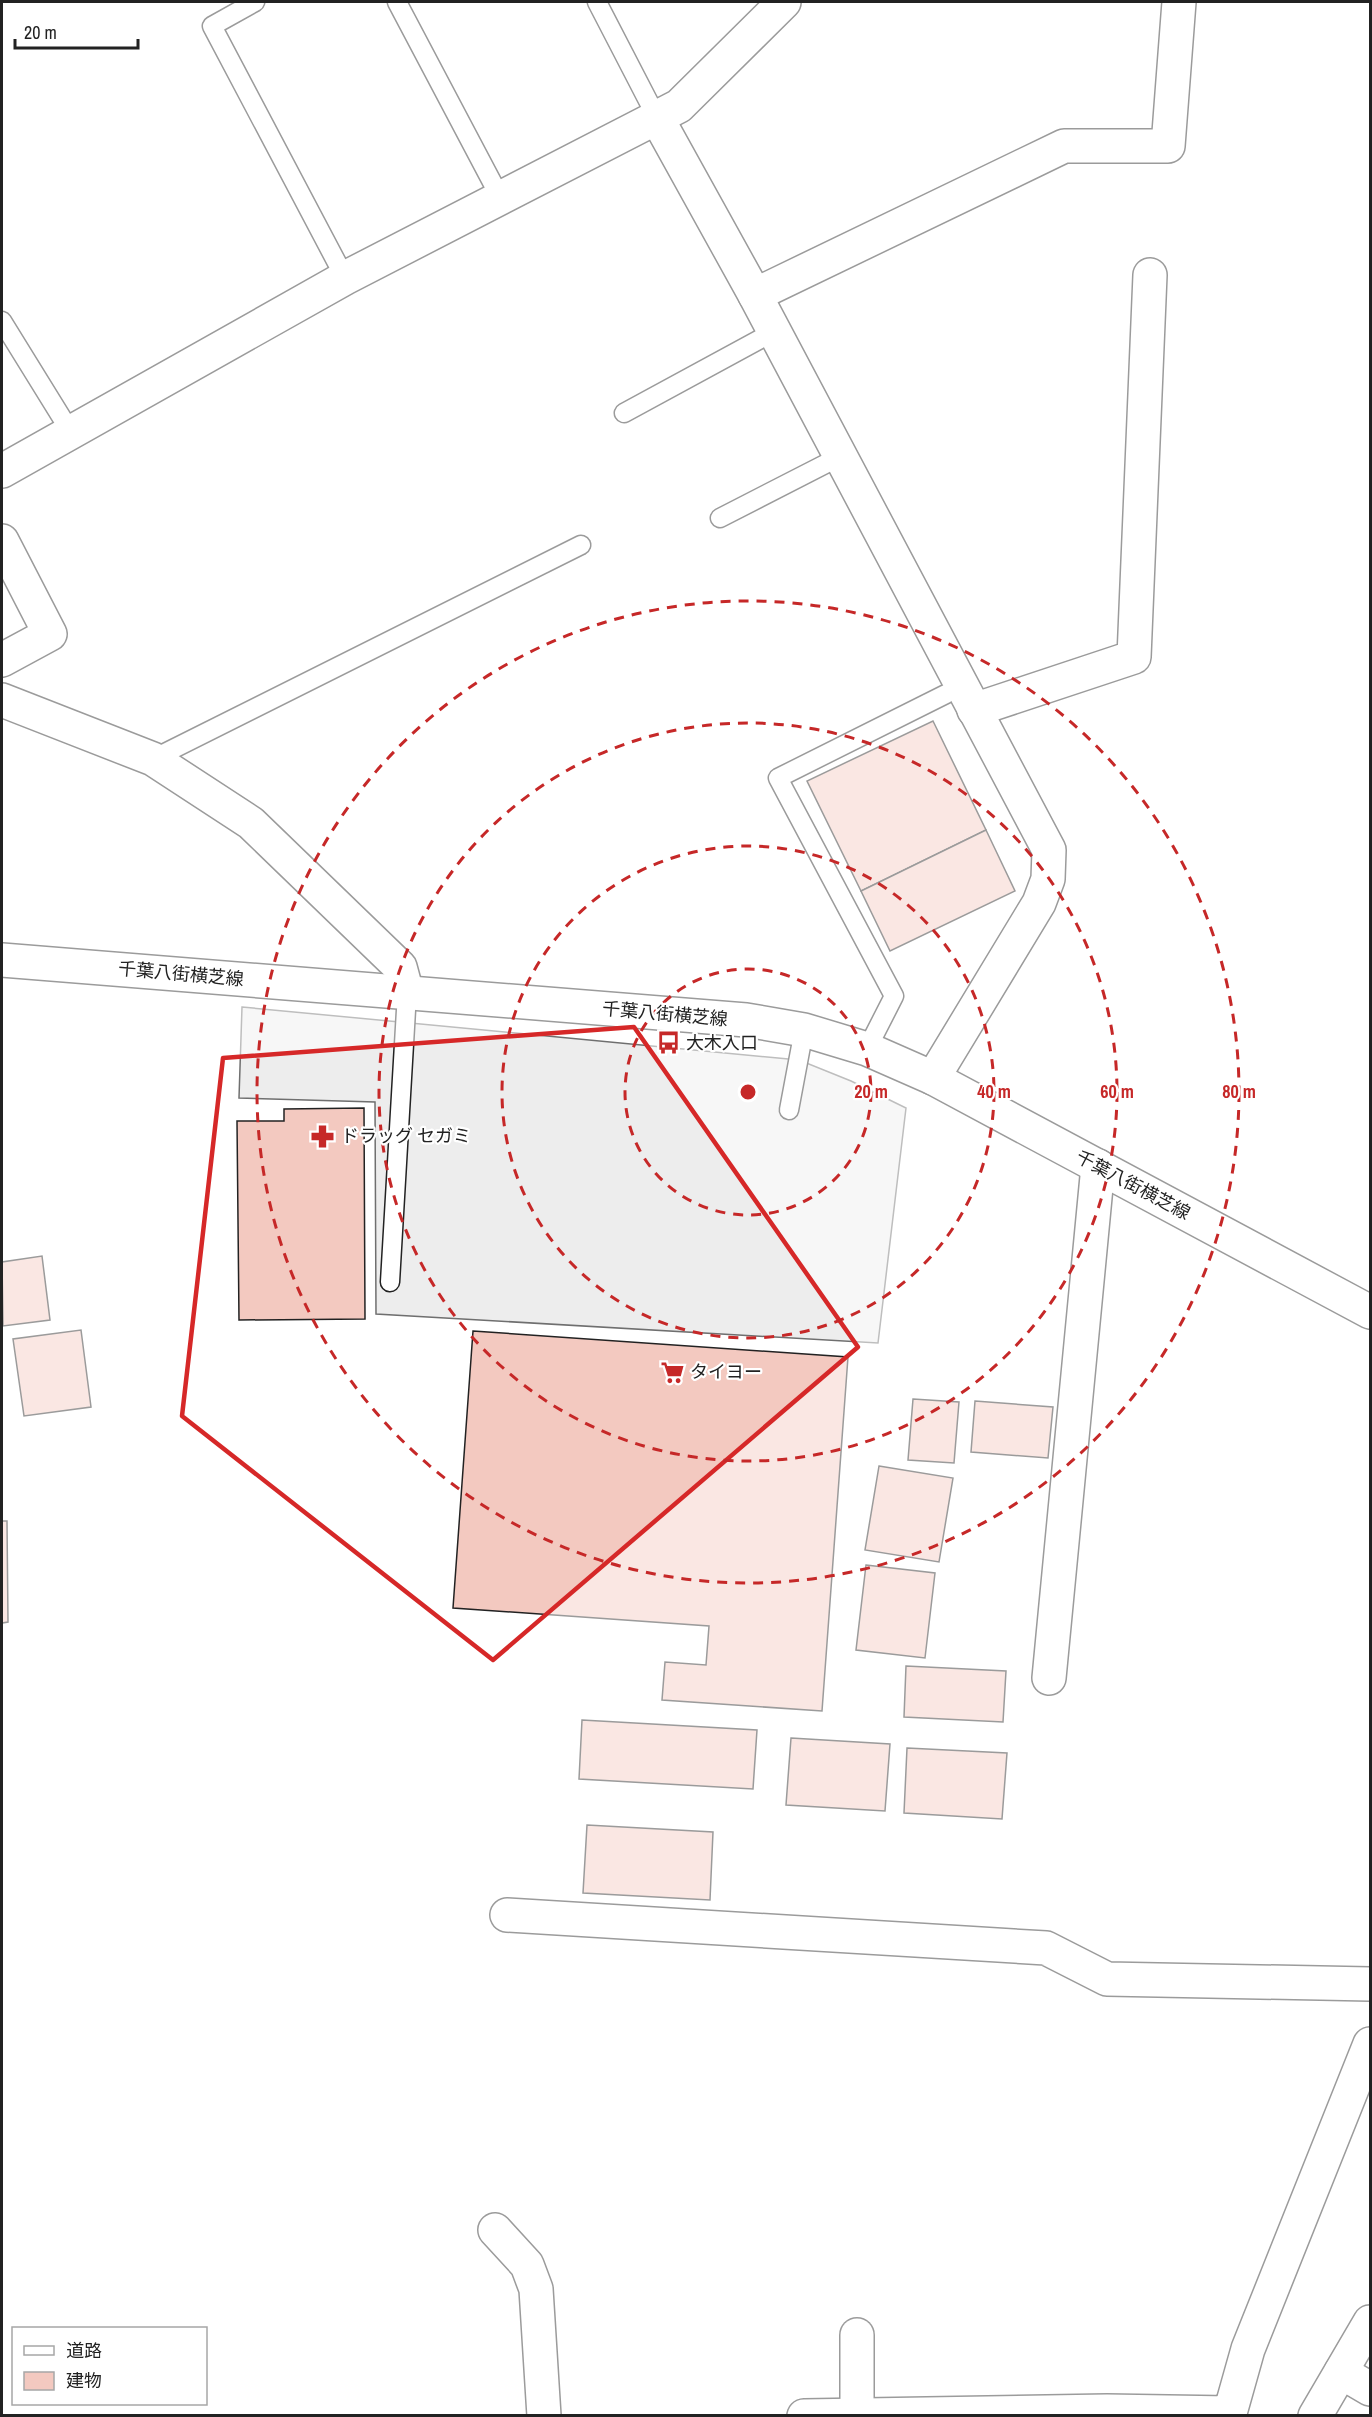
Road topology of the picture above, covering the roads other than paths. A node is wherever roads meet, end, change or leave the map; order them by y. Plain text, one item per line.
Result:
1 (255, 2) edge
2 (397, 2) edge
3 (597, 2) edge
4 (784, 2) edge
5 (1179, 2) edge
6 (657, 118) junction
7 (501, 200) junction
8 (1150, 275) dead end
9 (345, 278) junction
10 (755, 295) junction
11 (2, 321) edge
12 (775, 331) junction
13 (624, 413) dead end
14 (70, 431) junction
15 (841, 456) junction
16 (2, 471) edge
17 (720, 518) dead end
18 (2, 542) edge
19 (581, 545) dead end
20 (2, 660) edge
21 (946, 694) dead end
22 (2, 700) edge
23 (974, 710) junction
24 (153, 759) junction
25 (2, 960) edge
26 (407, 993) junction
27 (804, 1030) junction
28 (867, 1049) junction
29 (933, 1078) junction
30 (789, 1110) dead end
31 (1098, 1166) junction
32 (390, 1282) dead end
33 (1371, 1312) edge
34 (1049, 1678) dead end
35 (507, 1915) dead end
36 (1371, 1984) edge
37 (1371, 2044) edge
38 (495, 2230) dead end
39 (1371, 2322) edge
40 (857, 2336) dead end
41 (1341, 2372) junction
42 (1371, 2389) edge
43 (857, 2413) junction
44 (544, 2415) edge
45 (804, 2415) edge
46 (1315, 2415) edge

1 - 9 lane
2 - 7 lane
3 - 6 lane
4 - 6 street
5 - 10 street
6 - 7 street
6 - 10 street
7 - 9 street
8 - 23 street
9 - 14 street
10 - 12 street
11 - 14 lane
12 - 13 lane
12 - 15 street
14 - 16 street
15 - 17 lane
15 - 23 street
18 - 20 street
19 - 24 lane
21 - 28 lane
22 - 24 street
23 - 29 street
24 - 26 street
25 - 26 street, 千葉八街横芝線
26 - 27 street, 千葉八街横芝線
26 - 32 lane
27 - 28 street, 千葉八街横芝線
27 - 30 lane
28 - 29 street, 千葉八街横芝線
29 - 31 street, 千葉八街横芝線
31 - 33 street, 千葉八街横芝線
31 - 34 street
35 - 36 street
37 - 43 street
38 - 44 street
39 - 41 street
40 - 43 street
41 - 42 street
41 - 46 street
43 - 45 street

